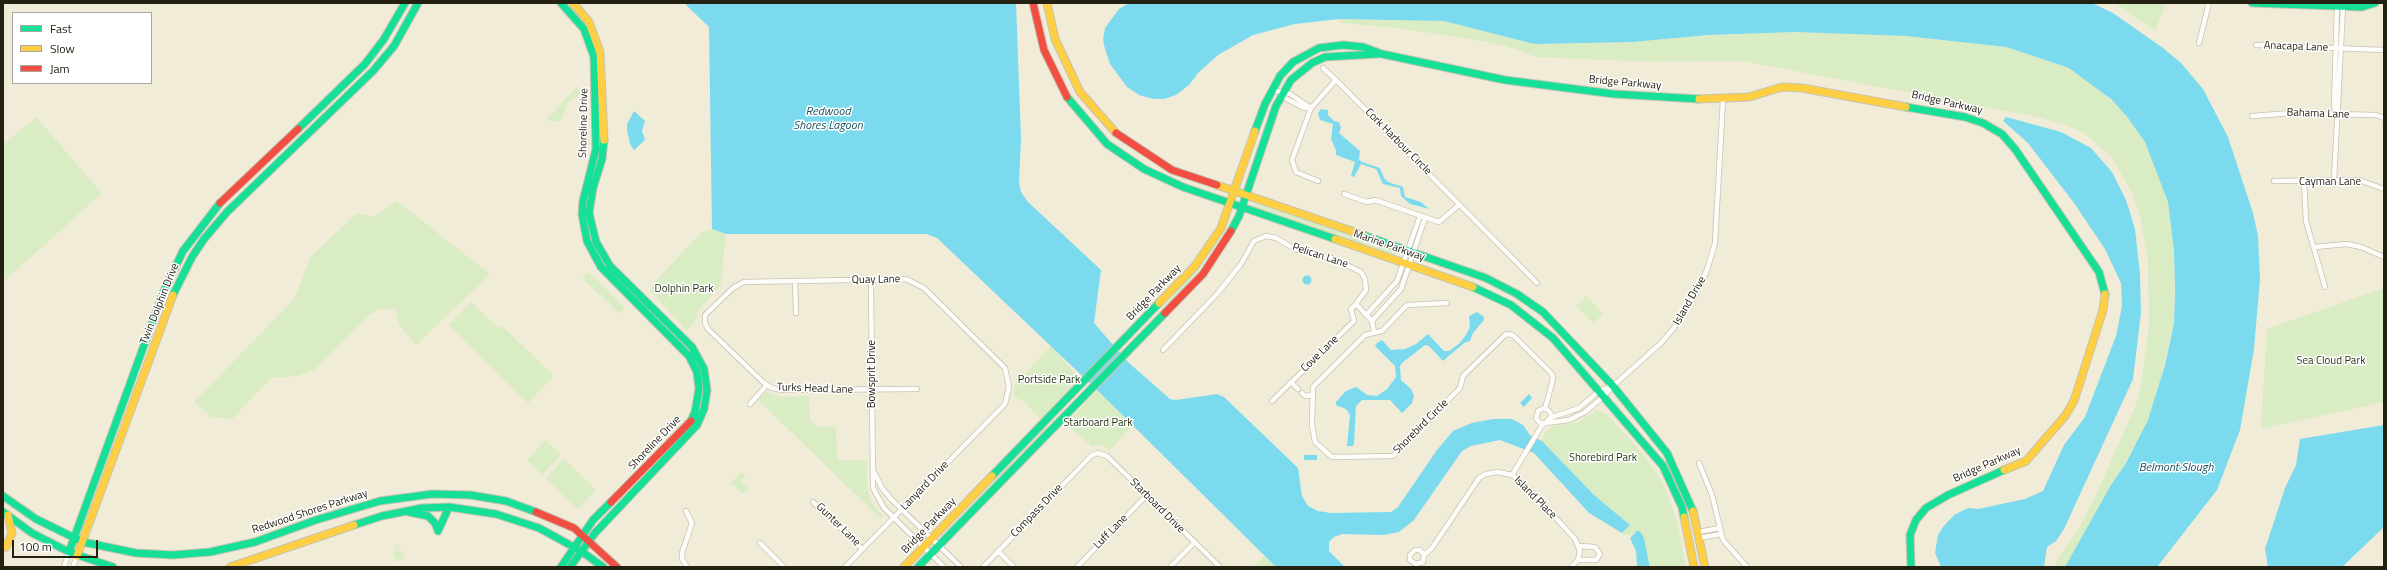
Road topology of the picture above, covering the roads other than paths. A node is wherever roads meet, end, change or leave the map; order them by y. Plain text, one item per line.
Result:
1 (405, 3) edge
2 (418, 3) edge
3 (561, 3) edge
4 (573, 3) edge
5 (1033, 3) edge
6 (1047, 3) edge
7 (2209, 3) edge
8 (2252, 3) edge
9 (2375, 3) edge
10 (2340, 7) junction
11 (2199, 43) dead end
12 (2256, 45) dead end
13 (2335, 48) junction
14 (2341, 48) junction
15 (2384, 50) edge
16 (1382, 54) junction
17 (1323, 68) dead end
18 (1336, 80) junction
19 (1272, 90) junction
20 (1282, 94) junction
21 (1723, 99) junction
22 (1311, 108) junction
23 (2336, 114) junction
24 (2252, 116) dead end
25 (2384, 118) edge
26 (2334, 180) junction
27 (1318, 181) dead end
28 (2274, 181) dead end
29 (2304, 181) junction
30 (2384, 188) edge
31 (1236, 192) junction
32 (1344, 194) dead end
33 (1246, 195) junction
34 (1231, 203) junction
35 (1460, 205) junction
36 (1242, 207) junction
37 (1423, 217) junction
38 (2314, 247) junction
39 (1411, 252) junction
40 (2384, 257) edge
41 (1407, 265) junction
42 (871, 280) junction
43 (795, 281) junction
44 (1537, 283) dead end
45 (2325, 287) dead end
46 (1447, 303) dead end
47 (1356, 304) junction
48 (709, 311) joint
49 (796, 313) dead end
50 (1366, 314) junction
51 (1372, 320) junction
52 (1374, 332) junction
53 (1163, 350) dead end
54 (1291, 382) junction
55 (767, 385) junction
56 (1613, 386) junction
57 (917, 389) dead end
58 (1298, 389) dead end
59 (872, 390) junction
60 (1302, 393) dead end
61 (1601, 394) junction
62 (1312, 395) junction
63 (1272, 402) dead end
64 (750, 404) dead end
65 (1005, 404) joint
66 (1545, 409) junction
67 (1552, 416) junction
68 (1544, 423) junction
69 (1092, 455) joint
70 (1699, 463) dead end
71 (873, 469) junction
72 (1512, 475) junction
73 (3, 496) edge
74 (1146, 496) junction
75 (813, 502) dead end
76 (449, 507) junction
77 (902, 510) junction
78 (686, 511) dead end
79 (403, 512) junction
80 (5, 513) edge
81 (894, 518) junction
82 (1720, 528) junction
83 (1721, 534) junction
84 (582, 535) junction
85 (1699, 535) junction
86 (74, 538) junction
87 (932, 538) junction
88 (589, 540) junction
89 (84, 542) junction
90 (760, 543) dead end
91 (1194, 543) junction
92 (939, 546) junction
93 (1579, 546) junction
94 (6, 547) dead end
95 (574, 547) junction
96 (924, 547) junction
97 (862, 549) junction
98 (581, 551) junction
99 (998, 551) junction
100 (69, 552) junction
101 (931, 554) junction
102 (1424, 555) dead end
103 (77, 556) junction
104 (1578, 560) junction
105 (64, 567) edge
106 (73, 567) edge
107 (113, 567) edge
108 (230, 567) edge
109 (561, 567) edge
110 (570, 567) edge
111 (603, 567) edge
112 (617, 567) edge
113 (688, 567) edge
114 (784, 567) edge
115 (845, 567) edge
116 (904, 567) edge
117 (918, 567) edge
118 (944, 567) edge
119 (961, 567) edge
120 (982, 567) edge
121 (1014, 567) edge
122 (1077, 567) edge
123 (1170, 567) edge
124 (1220, 567) edge
125 (1571, 567) edge
126 (1694, 567) edge
127 (1705, 567) edge
128 (1747, 567) edge
129 (1911, 567) edge

1 - 86 main road, Twin Dolphin Drive
2 - 89 main road, Twin Dolphin Drive
3 - 84 main road, Shoreline Drive
4 - 88 main road, Shoreline Drive
5 - 34 main road, Marine Parkway
6 - 31 main road, Marine Parkway
7 - 11 street
8 - 10 main road
9 - 10 main road
10 - 13 street, Anacapa Lane
10 - 14 street, Anacapa Lane
12 - 13 street, Anacapa Lane
13 - 14 street, Anacapa Lane
13 - 23 street
14 - 15 street, Anacapa Lane
14 - 23 street
16 - 19 main road, Bridge Parkway
16 - 20 main road, Bridge Parkway
16 - 21 main road, Bridge Parkway
17 - 18 street, Cork Harbour Circle
18 - 22 street
18 - 35 street, Cork Harbour Circle
19 - 20 street
19 - 31 main road, Bridge Parkway
20 - 22 street
20 - 33 main road, Bridge Parkway
21 - 56 street, Island Drive
21 - 129 main road, Bridge Parkway
22 - 27 street
23 - 24 street, Bahama Lane
23 - 25 street, Bahama Lane
23 - 26 street
26 - 29 street, Cayman Lane
26 - 30 street, Cayman Lane
28 - 29 street, Cayman Lane
29 - 38 street
31 - 33 main road, Marine Parkway
31 - 34 main road, Bridge Parkway
32 - 37 street
33 - 36 main road, Bridge Parkway
33 - 39 main road, Marine Parkway
34 - 36 main road, Marine Parkway
34 - 87 main road, Bridge Parkway
35 - 37 street
35 - 44 street, Cork Harbour Circle
36 - 41 main road, Marine Parkway
36 - 92 main road, Bridge Parkway
37 - 39 street
38 - 40 street
38 - 45 street
39 - 41 street
39 - 56 main road, Marine Parkway
41 - 50 street
41 - 51 street
41 - 61 main road, Marine Parkway
42 - 43 street, Quay Lane
42 - 59 street, Bowsprit Drive
42 - 65 street, Quay Lane
43 - 48 street, Quay Lane
43 - 49 street
46 - 52 street
47 - 50 street
47 - 53 street, Pelican Lane
47 - 54 street, Cove Lane
48 - 55 street, Turks Head Lane
50 - 51 street
51 - 52 street
52 - 62 street
54 - 58 street
54 - 63 street, Cove Lane
55 - 59 street, Turks Head Lane
55 - 64 street
56 - 61 street
56 - 61 street, Island Drive
56 - 85 main road, Marine Parkway
57 - 59 street, Turks Head Lane
59 - 71 street, Bowsprit Drive
60 - 62 street
61 - 67 street
61 - 68 street, Island Drive
61 - 126 main road, Marine Parkway
62 - 66 street, Shorebird Circle
65 - 77 street, Lanyard Drive
66 - 67 street
66 - 68 street
67 - 68 street
68 - 72 street
69 - 74 street, Starboard Drive
69 - 99 street, Compass Drive
70 - 82 street
71 - 77 street, Bowsprit Drive
71 - 81 street, Bowsprit Drive
72 - 93 street, Island Place
72 - 102 street, Island Place
73 - 86 main road, Redwood Shores Parkway
74 - 91 street, Starboard Drive
74 - 122 street, Luff Lane
75 - 97 street, Gunter Lane
76 - 79 main road
76 - 79 main road
76 - 95 main road
77 - 81 street, Lanyard Drive
77 - 87 street, Bowsprit Drive
78 - 113 street
79 - 108 main road
80 - 94 main road
80 - 100 main road
81 - 96 street, Bowsprit Drive
81 - 97 street, Lanyard Drive
82 - 83 street
82 - 85 street
83 - 85 street
83 - 128 street
84 - 88 main road, Redwood Shores Parkway
84 - 89 main road, Redwood Shores Parkway
84 - 95 main road, Shoreline Drive
85 - 127 main road, Marine Parkway
86 - 89 main road, Redwood Shores Parkway
86 - 100 main road, Twin Dolphin Drive
87 - 92 street, Bowsprit Drive
87 - 96 main road, Bridge Parkway
88 - 98 main road, Shoreline Drive
88 - 112 main road, Redwood Shores Parkway
89 - 103 main road, Twin Dolphin Drive
90 - 114 street
91 - 123 street
91 - 124 street, Starboard Drive
92 - 101 main road, Bridge Parkway
92 - 119 street, Bowsprit Drive
93 - 104 street
93 - 104 street
95 - 98 main road
95 - 109 main road, Shoreline Drive
96 - 101 street, Bowsprit Drive
96 - 116 main road, Bridge Parkway
97 - 115 street, Lanyard Drive
98 - 110 main road, Shoreline Drive
98 - 111 main road
99 - 120 street, Compass Drive
99 - 121 street
100 - 103 main road
100 - 105 street, Twin Dolphin Drive
101 - 117 main road, Bridge Parkway
101 - 118 street, Bowsprit Drive
103 - 106 street, Twin Dolphin Drive
103 - 107 main road
104 - 125 street

